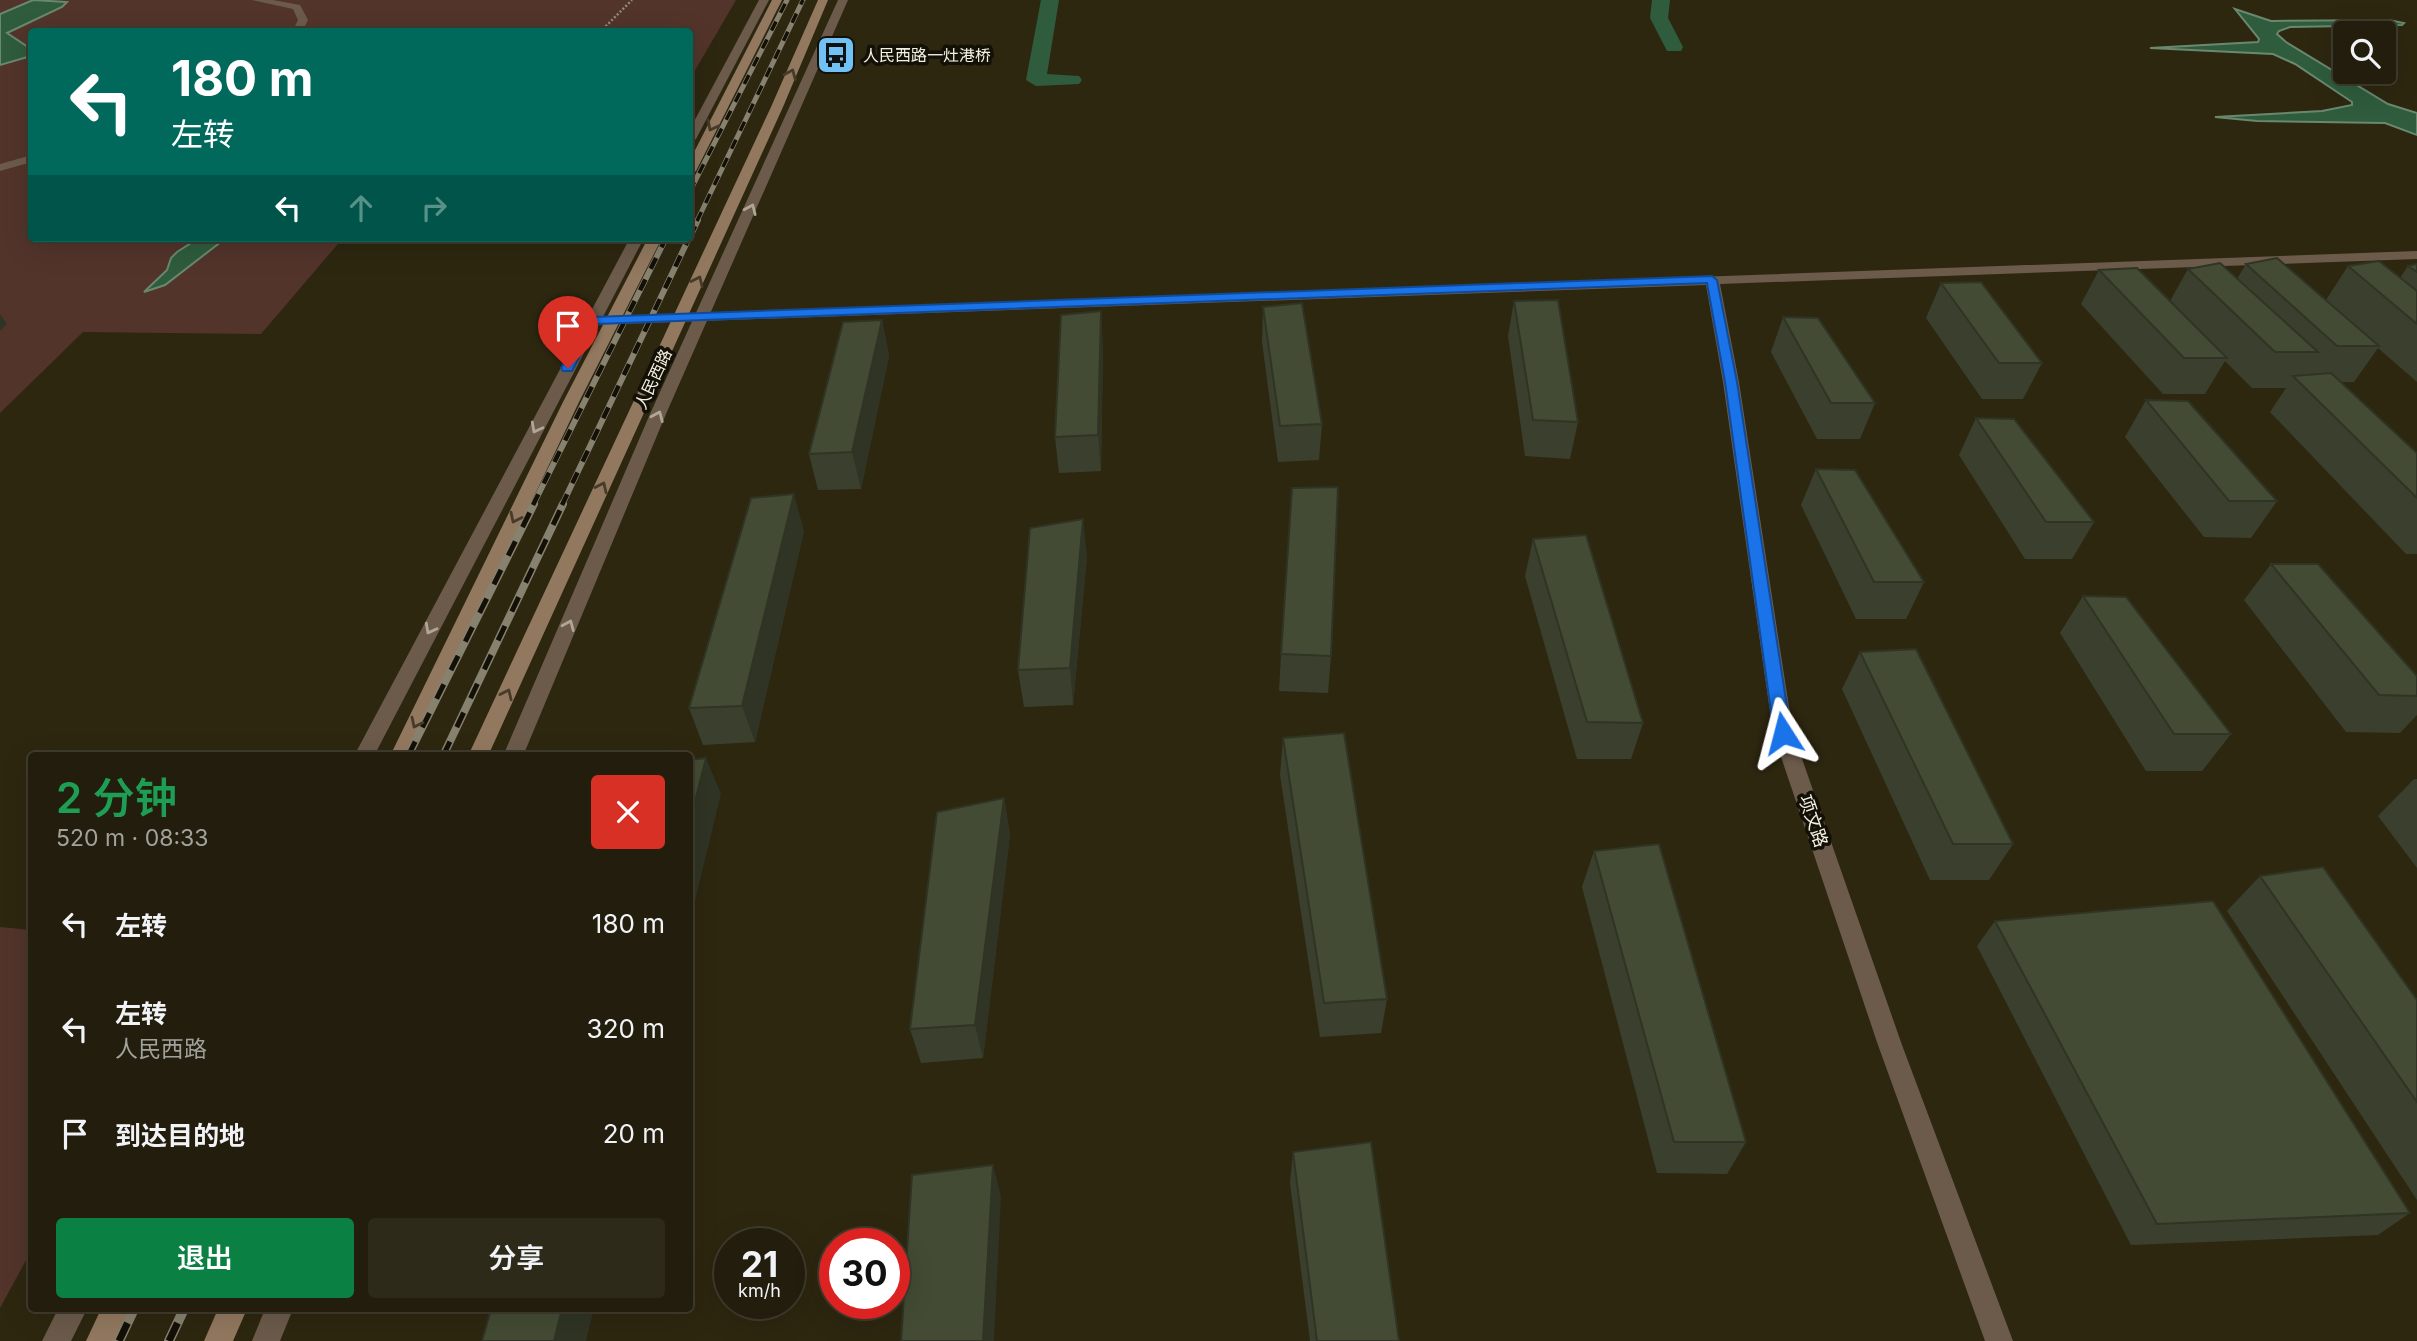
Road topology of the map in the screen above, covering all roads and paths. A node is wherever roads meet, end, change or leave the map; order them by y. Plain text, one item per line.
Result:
1 (257, 0) edge
2 (632, 0) edge
3 (764, 0) edge
4 (777, 0) edge
5 (824, 0) edge
6 (844, 0) edge
7 (299, 28) edge
8 (604, 28) edge
9 (693, 133) edge
10 (28, 159) edge
11 (693, 165) edge
12 (0, 168) edge
13 (635, 242) edge
14 (653, 242) edge
15 (2417, 255) edge
16 (1712, 280) junction
17 (702, 318) junction
18 (680, 319) junction
19 (613, 320) junction
20 (593, 321) junction
21 (365, 752) edge
22 (402, 752) edge
23 (480, 752) edge
24 (515, 752) edge
25 (71, 1312) edge
26 (114, 1312) edge
27 (232, 1312) edge
28 (278, 1312) edge
29 (56, 1341) edge
30 (100, 1341) edge
31 (218, 1341) edge
32 (266, 1341) edge
33 (1999, 1341) edge

1 - 7 lane
2 - 8 path
3 - 9 street
4 -> 11 main road
18 -> 5 main road, 人民西路
17 -> 6 street, 人民西路
10 - 12 lane
13 - 20 street
14 - 19 main road
15 - 16 street
16 - 17 street
16 - 33 street, 项文路
17 - 18 street
24 -> 17 street, 人民西路
18 - 19 street
23 -> 18 main road, 人民西路
19 - 20 street
19 -> 22 main road
20 -> 21 street
25 - 29 street
26 - 30 main road
27 - 31 main road
28 - 32 street

